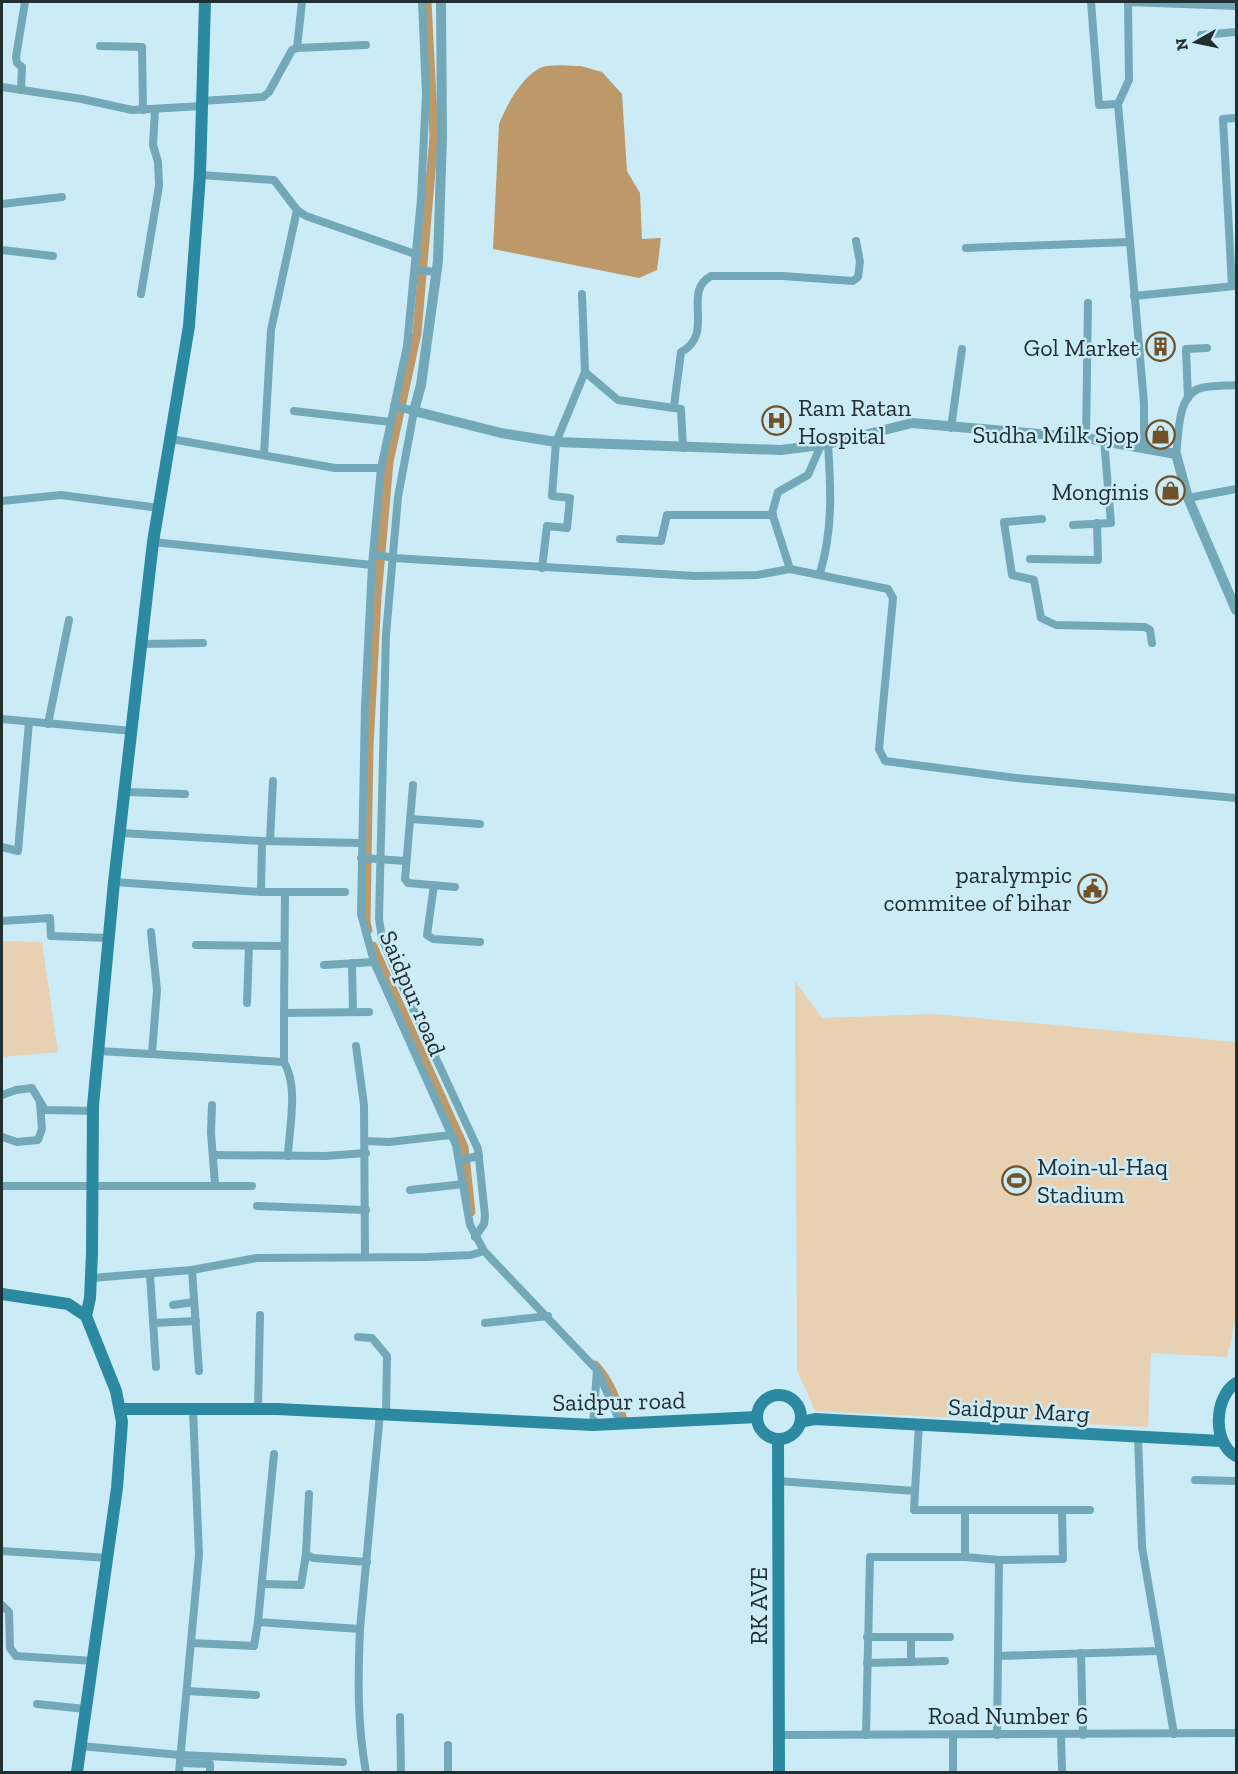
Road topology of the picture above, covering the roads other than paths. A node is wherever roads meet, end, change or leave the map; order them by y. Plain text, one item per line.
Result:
1 (25, 2) edge
2 (205, 2) edge
3 (302, 2) edge
4 (422, 2) edge
5 (441, 2) edge
6 (1091, 2) edge
7 (1128, 2) edge
8 (1236, 6) edge
9 (1236, 32) edge
10 (1201, 35) dead end
11 (366, 45) dead end
12 (100, 46) dead end
13 (297, 48) junction
14 (2, 87) edge
15 (21, 90) junction
16 (202, 104) junction
17 (1118, 104) junction
18 (142, 110) junction
19 (155, 110) junction
20 (1236, 118) edge
21 (200, 175) junction
22 (62, 197) dead end
23 (2, 204) edge
24 (297, 210) junction
25 (856, 242) dead end
26 (1130, 242) junction
27 (966, 248) dead end
28 (2, 250) edge
29 (54, 255) dead end
30 (418, 255) junction
31 (419, 270) junction
32 (435, 272) junction
33 (1234, 286) edge
34 (141, 294) dead end
35 (582, 294) dead end
36 (1134, 296) junction
37 (1088, 303) dead end
38 (1207, 348) dead end
39 (962, 349) dead end
40 (585, 372) junction
41 (1236, 385) edge
42 (1188, 398) junction
43 (674, 406) junction
44 (397, 407) junction
45 (294, 411) dead end
46 (413, 411) junction
47 (391, 422) junction
48 (951, 428) junction
49 (1086, 438) junction
50 (171, 439) junction
51 (1104, 440) junction
52 (556, 442) junction
53 (825, 445) junction
54 (1144, 447) junction
55 (683, 448) junction
56 (264, 454) junction
57 (1176, 454) junction
58 (381, 468) junction
59 (1236, 489) edge
60 (1188, 498) junction
61 (2, 501) edge
62 (159, 508) junction
63 (773, 515) junction
64 (1042, 519) dead end
65 (1097, 523) junction
66 (1073, 525) dead end
67 (620, 539) dead end
68 (153, 542) junction
69 (375, 554) junction
70 (391, 557) junction
71 (1030, 559) dead end
72 (372, 565) junction
73 (542, 568) junction
74 (790, 568) junction
75 (820, 573) junction
76 (1236, 610) edge
77 (69, 620) dead end
78 (203, 643) dead end
79 (1152, 643) dead end
80 (142, 644) junction
81 (2, 719) edge
82 (29, 722) junction
83 (48, 724) junction
84 (132, 731) junction
85 (273, 781) dead end
86 (413, 785) dead end
87 (126, 792) junction
88 (185, 794) dead end
89 (1236, 798) edge
90 (411, 819) junction
91 (480, 824) dead end
92 (121, 833) junction
93 (266, 841) junction
94 (361, 843) junction
95 (2, 848) edge
96 (363, 858) junction
97 (378, 858) junction
98 (406, 861) junction
99 (114, 882) junction
100 (434, 885) junction
101 (455, 887) dead end
102 (261, 892) junction
103 (285, 892) junction
104 (345, 892) dead end
105 (2, 921) edge
106 (151, 932) dead end
107 (110, 938) junction
108 (380, 939) junction
109 (368, 942) junction
110 (480, 942) dead end
111 (196, 945) dead end
112 (249, 946) junction
113 (284, 946) junction
114 (374, 962) junction
115 (352, 963) junction
116 (324, 965) dead end
117 (247, 1004) dead end
118 (353, 1012) junction
119 (369, 1012) dead end
120 (284, 1013) junction
121 (356, 1046) dead end
122 (99, 1051) junction
123 (152, 1053) junction
124 (284, 1062) junction
125 (2, 1095) edge
126 (40, 1103) junction
127 (212, 1105) dead end
128 (94, 1111) junction
129 (452, 1135) junction
130 (2, 1137) edge
131 (365, 1141) junction
132 (366, 1153) junction
133 (213, 1155) junction
134 (288, 1156) junction
135 (477, 1157) junction
136 (461, 1160) junction
137 (215, 1184) junction
138 (464, 1184) junction
139 (92, 1185) junction
140 (2, 1186) edge
141 (252, 1186) dead end
142 (410, 1190) dead end
143 (258, 1206) dead end
144 (366, 1210) junction
145 (475, 1237) junction
146 (484, 1251) junction
147 (365, 1257) junction
148 (192, 1269) junction
149 (150, 1274) junction
150 (91, 1278) junction
151 (2, 1294) edge
152 (194, 1302) junction
153 (173, 1305) dead end
154 (260, 1315) dead end
155 (86, 1316) junction
156 (548, 1316) junction
157 (195, 1321) junction
158 (153, 1323) junction
159 (485, 1323) dead end
160 (358, 1337) dead end
161 (156, 1367) dead end
162 (597, 1370) junction
163 (199, 1371) dead end
164 (1236, 1383) edge
165 (122, 1409) junction
166 (258, 1409) junction
167 (193, 1410) junction
168 (383, 1413) junction
169 (801, 1416) junction
170 (757, 1417) junction
171 (621, 1424) junction
172 (593, 1425) junction
173 (919, 1425) junction
174 (1138, 1437) junction
175 (778, 1440) junction
176 (1221, 1441) junction
177 (274, 1454) dead end
178 (1236, 1456) edge
179 (1195, 1480) dead end
180 (778, 1481) junction
181 (1236, 1481) edge
182 (915, 1491) junction
183 (309, 1494) dead end
184 (965, 1510) junction
185 (1062, 1510) junction
186 (1090, 1510) dead end
187 (2, 1551) edge
188 (306, 1554) junction
189 (965, 1557) junction
190 (108, 1558) junction
191 (999, 1560) junction
192 (367, 1562) junction
193 (263, 1584) junction
194 (2, 1605) edge
195 (258, 1622) junction
196 (360, 1629) junction
197 (867, 1636) junction
198 (950, 1637) dead end
199 (911, 1638) junction
200 (192, 1643) junction
201 (1158, 1651) junction
202 (1081, 1653) junction
203 (998, 1656) junction
204 (93, 1661) junction
205 (945, 1661) dead end
206 (911, 1662) junction
207 (867, 1663) junction
208 (187, 1691) junction
209 (256, 1695) dead end
210 (37, 1704) dead end
211 (85, 1709) junction
212 (400, 1717) dead end
213 (1236, 1733) edge
214 (1173, 1734) junction
215 (780, 1735) junction
216 (866, 1735) junction
217 (953, 1735) junction
218 (997, 1735) junction
219 (1061, 1735) junction
220 (1083, 1735) junction
221 (448, 1745) dead end
222 (80, 1746) junction
223 (343, 1762) dead end
224 (180, 1764) edge
225 (77, 1773) edge
226 (210, 1773) edge
227 (366, 1773) edge
228 (401, 1773) edge
229 (448, 1773) edge
230 (779, 1773) edge
231 (953, 1773) edge
232 (1062, 1773) edge

1 - 15 street
2 - 16 main road
3 - 13 street
4 - 30 street, Saidpur road
5 - 32 street
6 - 17 street
7 - 8 street
7 - 17 street
9 - 10 street
11 - 13 street
12 - 18 street
13 - 16 street
14 - 15 street
15 - 18 street
16 - 19 street
16 - 21 main road
17 - 26 street
18 - 19 street
19 - 34 street
20 - 33 street
21 - 24 street
21 - 50 main road
22 - 23 street
24 - 30 street
24 - 56 street
25 - 43 street
26 - 27 street
26 - 36 street
28 - 29 street
30 - 31 street, Saidpur road
31 - 32 street
31 - 44 street, Saidpur road
32 - 46 street
33 - 36 street
35 - 40 street
36 - 54 street
37 - 49 street
38 - 42 street
39 - 48 street
40 - 43 street
40 - 52 street
41 - 42 street
42 - 57 street
43 - 55 street
44 - 46 street
44 - 47 street, Saidpur road
45 - 47 street
46 - 52 street
46 - 70 street
47 - 58 street, Saidpur road
48 - 49 street
48 - 53 street
49 - 51 street
50 - 56 street
50 - 62 main road
51 - 54 street
51 - 65 street
52 - 55 street
52 - 73 street
53 - 55 street
53 - 63 street
53 - 75 street
54 - 57 street
56 - 58 street
57 - 60 street
58 - 69 street, Saidpur road
59 - 60 street
60 - 76 street
61 - 62 street
62 - 68 main road
63 - 67 street
63 - 74 street
64 - 79 street
65 - 66 street
65 - 71 street
68 - 72 street
68 - 80 main road
69 - 70 street
69 - 72 street, Saidpur road
70 - 73 street
70 - 97 street
72 - 94 street, Saidpur road
73 - 74 street
74 - 75 street
75 - 89 street
77 - 83 street
78 - 80 street
80 - 84 main road
81 - 82 street
82 - 83 street
82 - 95 street
83 - 84 street
84 - 87 main road
85 - 93 street
86 - 90 street
87 - 88 street
87 - 92 main road
90 - 91 street
90 - 98 street
92 - 93 street
92 - 99 main road
93 - 94 street
93 - 102 street
94 - 96 street, Saidpur road
96 - 97 street
96 - 109 street, Saidpur road
97 - 98 street
97 - 108 street
98 - 100 street
99 - 102 street
99 - 107 main road
100 - 101 street
100 - 110 street
102 - 103 street
103 - 104 street
103 - 113 street
105 - 107 street
106 - 123 street
107 - 122 main road
108 - 109 street
108 - 135 street
109 - 114 street, Saidpur road
111 - 112 street
112 - 113 street
112 - 117 street
113 - 120 street
114 - 115 street
114 - 129 street, Saidpur road
115 - 116 street
115 - 118 street
118 - 119 street
118 - 120 street
120 - 124 street
121 - 131 street
122 - 123 street
122 - 128 main road
123 - 124 street
124 - 134 street
125 - 126 street
126 - 128 street
126 - 130 street
127 - 133 street
128 - 139 main road
129 - 131 street
129 - 136 street, Saidpur road
131 - 132 street
132 - 134 street
132 - 144 street
133 - 134 street
133 - 137 street
135 - 136 street
135 - 145 street
136 - 138 street, Saidpur road
137 - 139 street
137 - 141 street
138 - 142 street
138 - 145 street, Saidpur road
139 - 140 street
139 - 150 main road
143 - 144 street
144 - 147 street
145 - 146 street, Saidpur road
146 - 147 street
146 - 156 street, Saidpur road
147 - 148 street
148 - 149 street
148 - 152 street
149 - 150 street
149 - 158 street
150 - 155 main road
151 - 155 main road
152 - 153 street
152 - 157 street
154 - 166 street
155 - 165 main road
156 - 159 street
156 - 162 street, Saidpur road
157 - 158 street
157 - 163 street
158 - 161 street
160 - 168 street
162 - 171 street, Saidpur road
162 - 172 street
164 - 176 main road
165 - 167 main road, Saidpur road
165 - 190 main road
166 - 167 main road, Saidpur road
166 - 168 main road, Saidpur road
167 - 200 street
168 - 172 main road, Saidpur road
168 - 192 street
169 - 170 main road
169 - 173 main road, Saidpur Marg
169 - 175 main road
170 - 171 main road, Saidpur road
170 - 175 main road
171 - 172 main road, Saidpur road
173 - 174 main road, Saidpur Marg
173 - 182 street
174 - 176 main road, Saidpur Marg
174 - 201 street
175 - 180 main road, RK AVE
176 - 178 main road
177 - 193 street
179 - 181 street
180 - 182 street
180 - 215 main road, RK AVE
182 - 184 street
183 - 188 street
184 - 185 street
184 - 189 street
185 - 186 street
185 - 191 street
187 - 190 street
188 - 192 street
188 - 193 street
189 - 191 street
189 - 197 street
190 - 204 main road
191 - 203 street
192 - 196 street
193 - 195 street
194 - 204 street
195 - 196 street
195 - 200 street
196 - 227 street
197 - 199 street
197 - 207 street
198 - 199 street
199 - 206 street
200 - 208 street
201 - 202 street
201 - 214 street
202 - 203 street
202 - 220 street
203 - 218 street
204 - 211 main road
205 - 206 street
206 - 207 street
207 - 216 street
208 - 209 street
208 - 224 street
210 - 211 street
211 - 222 main road
212 - 228 street
213 - 214 street, Road Number 6
214 - 220 street, Road Number 6
215 - 216 street, Road Number 6
215 - 230 main road, RK AVE
216 - 217 street, Road Number 6
217 - 218 street, Road Number 6
217 - 231 street
218 - 219 street, Road Number 6
219 - 220 street, Road Number 6
219 - 232 street
221 - 229 street
222 - 224 street
222 - 225 main road
223 - 224 street
224 - 226 street

